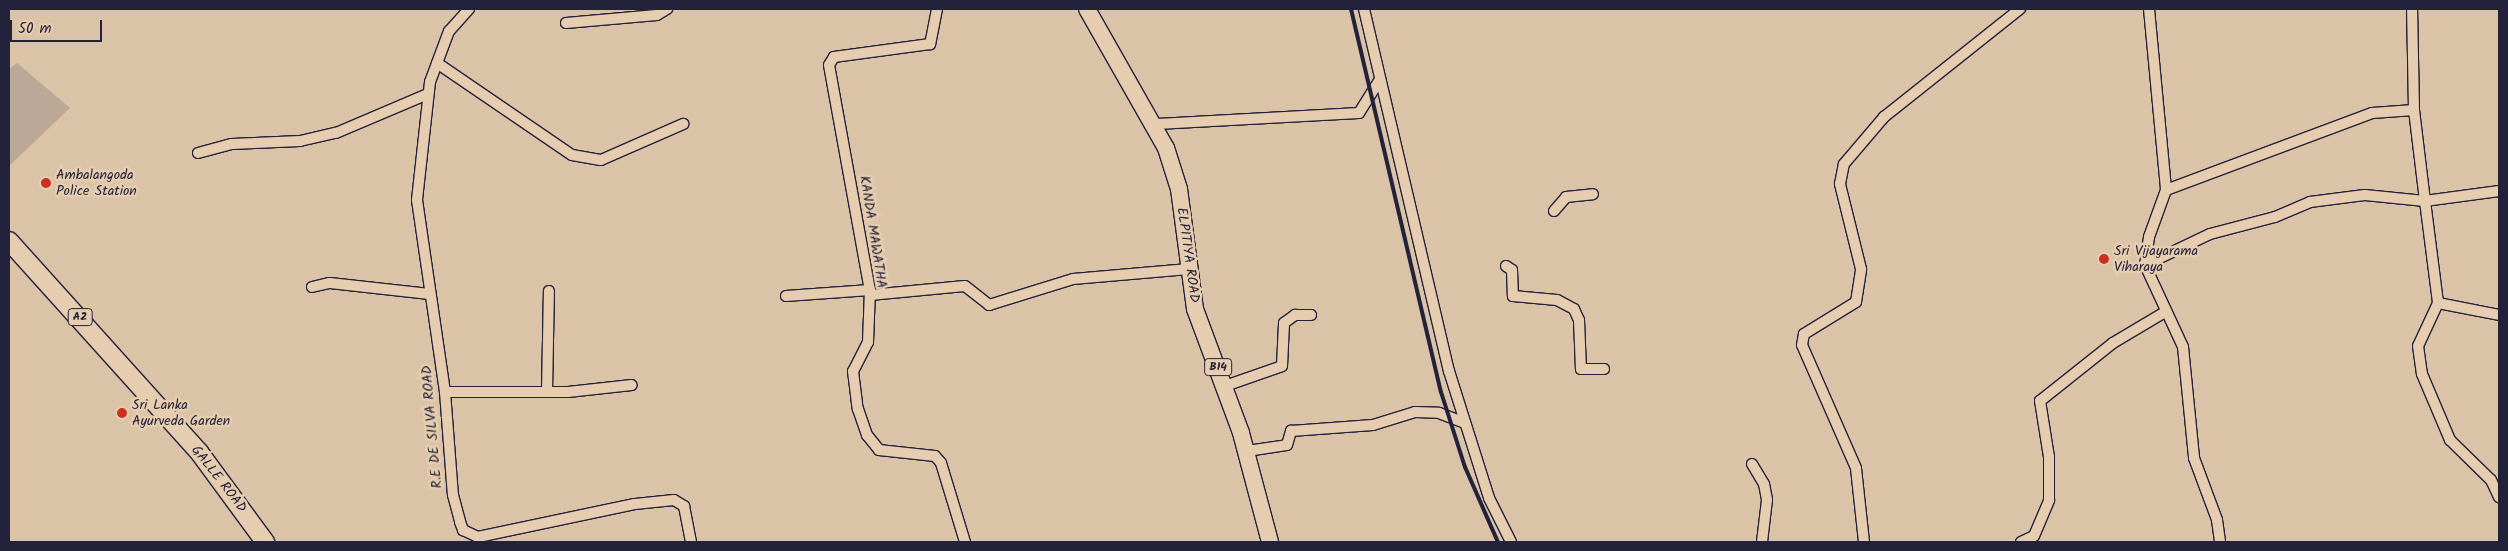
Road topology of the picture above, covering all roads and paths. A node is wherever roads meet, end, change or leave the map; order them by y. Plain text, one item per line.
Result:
1 (470, 9) edge
2 (667, 9) edge
3 (937, 9) edge
4 (1088, 9) edge
5 (1364, 9) edge
6 (2020, 9) edge
7 (2149, 9) edge
8 (2412, 9) edge
9 (566, 22) dead end
10 (436, 63) junction
11 (1379, 81) junction
12 (428, 94) junction
13 (2414, 110) junction
14 (683, 124) dead end
15 (1157, 124) junction
16 (198, 154) dead end
17 (2166, 190) junction
18 (2499, 191) edge
19 (1593, 194) dead end
20 (2425, 201) junction
21 (1554, 211) dead end
22 (9, 241) edge
23 (2145, 265) junction
24 (1506, 266) dead end
25 (1189, 269) junction
26 (312, 287) dead end
27 (549, 292) dead end
28 (870, 292) junction
29 (429, 294) junction
30 (786, 296) dead end
31 (2438, 303) junction
32 (2165, 312) junction
33 (2499, 315) edge
34 (1312, 316) dead end
35 (1604, 369) dead end
36 (632, 385) dead end
37 (1225, 386) junction
38 (445, 392) junction
39 (547, 392) junction
40 (1465, 423) junction
41 (1247, 452) junction
42 (1752, 464) dead end
43 (2499, 497) edge
44 (265, 542) edge
45 (692, 542) edge
46 (965, 542) edge
47 (1270, 542) edge
48 (1511, 542) edge
49 (1762, 542) edge
50 (1864, 542) edge
51 (2020, 542) edge
52 (2220, 542) edge

1 - 10 street, R.E DE SILVA ROAD
2 - 9 street
3 - 28 street, KANDA MAWATHA
4 - 15 main road, ELPITIYA ROAD / B14
5 - 11 street
6 - 50 street
7 - 17 street
8 - 13 street
10 - 12 street, R.E DE SILVA ROAD
10 - 14 street
11 - 15 street
11 - 40 street
12 - 16 street
12 - 29 street, R.E DE SILVA ROAD
13 - 17 street
13 - 20 street
15 - 25 main road, ELPITIYA ROAD / B14
17 - 23 street
18 - 20 street
19 - 21 street
20 - 23 street
20 - 31 street
22 - 44 highway, GALLE ROAD / A2
23 - 32 street
24 - 35 street
25 - 28 street
25 - 37 main road, ELPITIYA ROAD / B14
26 - 29 street
27 - 39 street
28 - 30 street
28 - 46 street, KANDA MAWATHA
29 - 38 street, R.E DE SILVA ROAD
31 - 33 street
31 - 43 street
32 - 51 street
32 - 52 street
34 - 37 street
36 - 39 street
37 - 41 main road, ELPITIYA ROAD / B14
38 - 39 street
38 - 45 street, R.E DE SILVA ROAD
40 - 41 street
40 - 48 street
41 - 47 main road, ELPITIYA ROAD / B14
42 - 49 street

